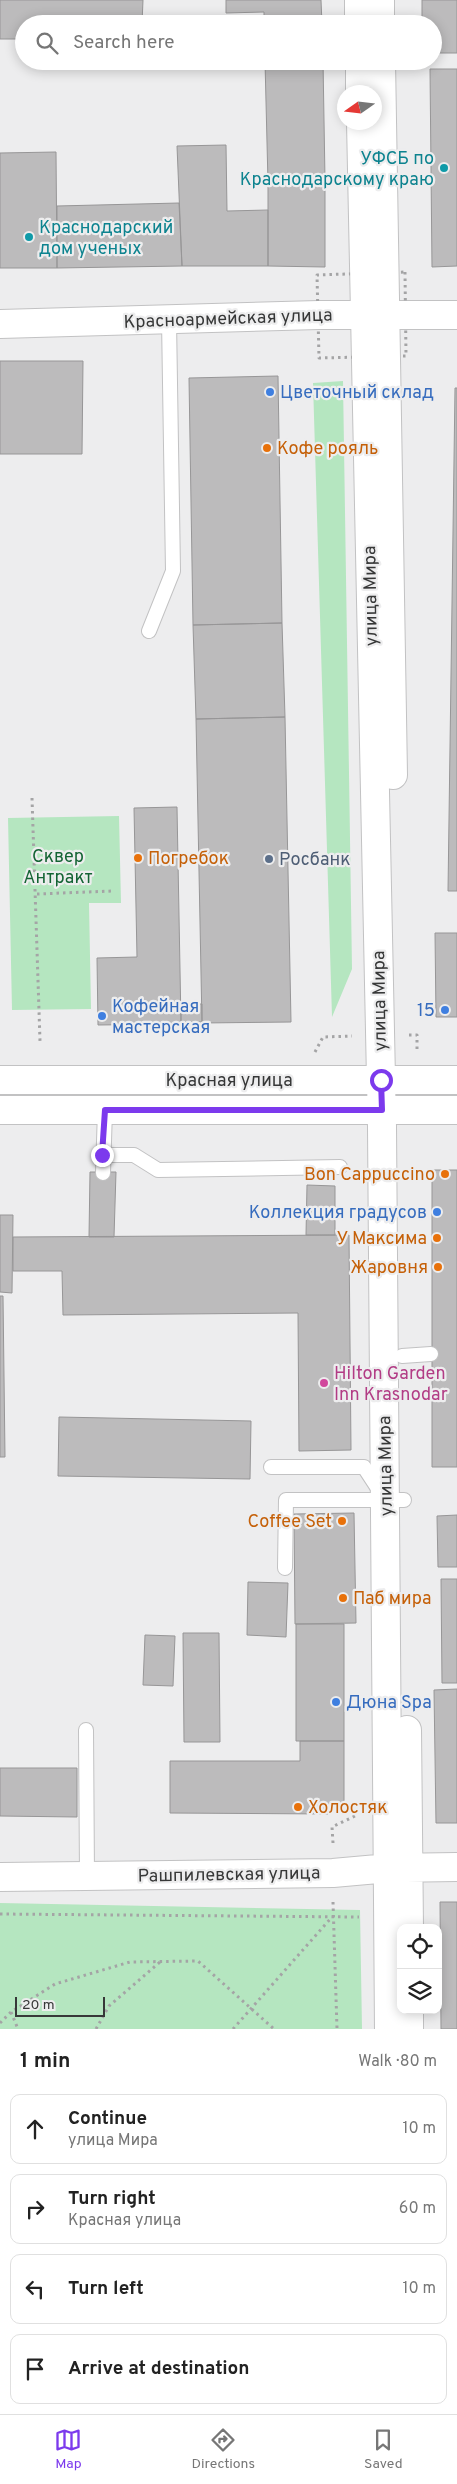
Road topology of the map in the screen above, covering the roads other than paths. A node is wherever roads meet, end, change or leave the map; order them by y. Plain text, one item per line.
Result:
1 (359, 0) edge
2 (380, 0) edge
3 (359, 15) edge
4 (380, 15) edge
5 (360, 70) edge
6 (381, 70) edge
7 (360, 85) edge
8 (362, 130) edge
9 (375, 315) junction
10 (457, 315) edge
11 (168, 320) junction
12 (0, 324) edge
13 (150, 631) dead end
14 (0, 1080) edge
15 (457, 1080) edge
16 (390, 1081) junction
17 (0, 1110) edge
18 (105, 1110) junction
19 (390, 1110) junction
20 (457, 1110) edge
21 (102, 1155) junction
22 (340, 1167) dead end
23 (102, 1172) dead end
24 (432, 1354) dead end
25 (402, 1356) junction
26 (271, 1467) dead end
27 (395, 1500) junction
28 (285, 1568) dead end
29 (86, 1730) dead end
30 (457, 1867) edge
31 (399, 1868) junction
32 (87, 1876) junction
33 (0, 1877) edge
34 (408, 1924) edge
35 (409, 2014) edge
36 (389, 2029) edge
37 (409, 2029) edge

1 - 3 main road
2 - 4 main road
5 - 7 main road
6 - 9 main road, улица Мира
8 - 9 main road, улица Мира
9 - 10 main road, Красноармейская улица
9 - 11 main road, Красноармейская улица
9 - 16 main road, улица Мира
11 - 12 main road, Красноармейская улица
11 - 13 lane
14 - 16 main road, Красная улица
15 - 16 main road, Красная улица
16 - 19 main road, улица Мира
17 - 18 main road, Красная улица
18 - 19 main road, Красная улица
18 - 21 lane
19 - 20 main road, Красная улица
19 - 25 main road, улица Мира
19 - 27 main road, улица Мира
21 - 22 lane
21 - 23 lane
24 - 25 lane
25 - 27 main road, улица Мира
26 - 27 lane
27 - 28 lane
27 - 31 main road, улица Мира
29 - 32 lane
30 - 31 main road, Рашпилевская улица
31 - 32 main road, Рашпилевская улица
31 - 34 main road, улица Мира
31 - 36 main road, улица Мира
32 - 33 main road, Рашпилевская улица
35 - 37 main road

